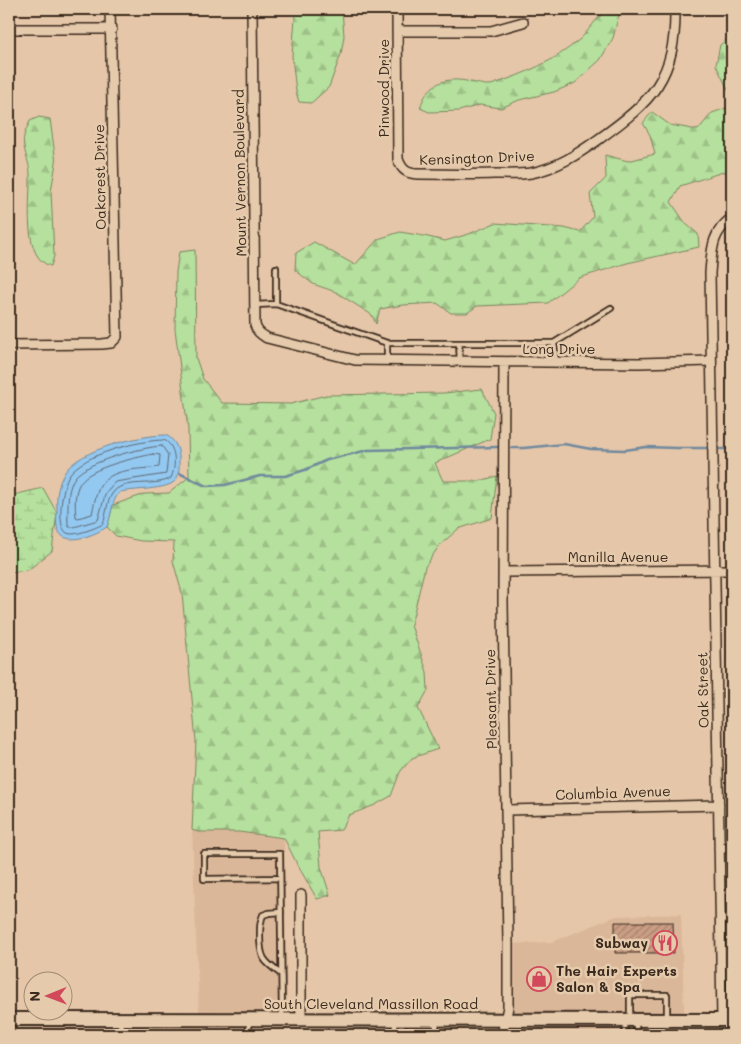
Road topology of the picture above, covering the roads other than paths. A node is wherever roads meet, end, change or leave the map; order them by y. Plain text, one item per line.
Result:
1 (110, 9) edge
2 (252, 9) edge
3 (397, 9) edge
4 (675, 9) edge
5 (523, 22) dead end
6 (112, 29) junction
7 (9, 30) edge
8 (398, 31) junction
9 (400, 166) joint
10 (732, 218) edge
11 (276, 268) dead end
12 (276, 304) junction
13 (255, 305) junction
14 (610, 308) dead end
15 (262, 334) joint
16 (387, 343) junction
17 (460, 343) junction
18 (554, 343) junction
19 (9, 345) edge
20 (387, 361) junction
21 (711, 361) junction
22 (460, 362) junction
23 (504, 362) junction
24 (556, 362) junction
25 (715, 570) junction
26 (732, 570) edge
27 (504, 572) junction
28 (719, 805) junction
29 (507, 810) junction
30 (720, 848) junction
31 (732, 848) edge
32 (280, 878) junction
33 (301, 895) dead end
34 (280, 912) junction
35 (720, 920) junction
36 (732, 920) edge
37 (281, 974) junction
38 (249, 1018) junction
39 (282, 1018) junction
40 (301, 1018) junction
41 (395, 1018) junction
42 (9, 1019) edge
43 (120, 1019) junction
44 (436, 1019) junction
45 (505, 1019) junction
46 (630, 1019) junction
47 (667, 1020) junction
48 (727, 1020) edge
49 (121, 1035) edge
50 (249, 1035) edge
51 (395, 1035) edge
52 (436, 1035) edge
53 (502, 1035) edge
54 (625, 1035) edge
55 (636, 1035) edge

1 - 6 street, Oakcrest Drive
2 - 13 street, Mount Vernon Boulevard
3 - 8 street, Pinwood Drive
4 - 9 street, Kensington Drive
5 - 8 street
6 - 7 street
6 - 19 street, Oakcrest Drive
8 - 9 street, Pinwood Drive
10 - 21 street
11 - 12 lane
12 - 13 lane
12 - 16 lane
13 - 15 street, Mount Vernon Boulevard
14 - 18 lane
15 - 20 street, Long Drive
16 - 17 lane
16 - 20 lane
17 - 18 lane
17 - 22 lane
18 - 24 lane
20 - 22 street, Long Drive
21 - 24 street, Long Drive
21 - 25 street, Oak Street
22 - 23 street, Long Drive
23 - 24 street, Long Drive
23 - 27 street, Pleasant Drive
25 - 26 street, Manilla Avenue
25 - 27 street, Manilla Avenue
25 - 28 street, Oak Street
27 - 29 street, Pleasant Drive
28 - 29 street, Columbia Avenue
28 - 30 street, Oak Street
29 - 45 street, Pleasant Drive
30 - 31 street
30 - 35 street, Oak Street
32 - 32 lane
32 - 34 lane
33 - 40 street
34 - 37 lane
34 - 37 lane
35 - 36 lane
35 - 48 street, Oak Street
37 - 39 lane
38 - 39 main road, South Cleveland Massillon Road
38 - 43 main road, South Cleveland Massillon Road
38 - 50 lane
39 - 40 main road, South Cleveland Massillon Road
40 - 41 main road, South Cleveland Massillon Road
41 - 44 main road, South Cleveland Massillon Road
41 - 51 lane
42 - 43 main road, South Cleveland Massillon Road
43 - 49 lane
44 - 45 main road, South Cleveland Massillon Road
44 - 52 lane
45 - 46 main road, South Cleveland Massillon Road
45 - 53 street, Pleasant Drive
46 - 47 main road, South Cleveland Massillon Road
46 - 47 lane
46 - 54 lane
46 - 55 lane
47 - 48 main road, South Cleveland Massillon Road

